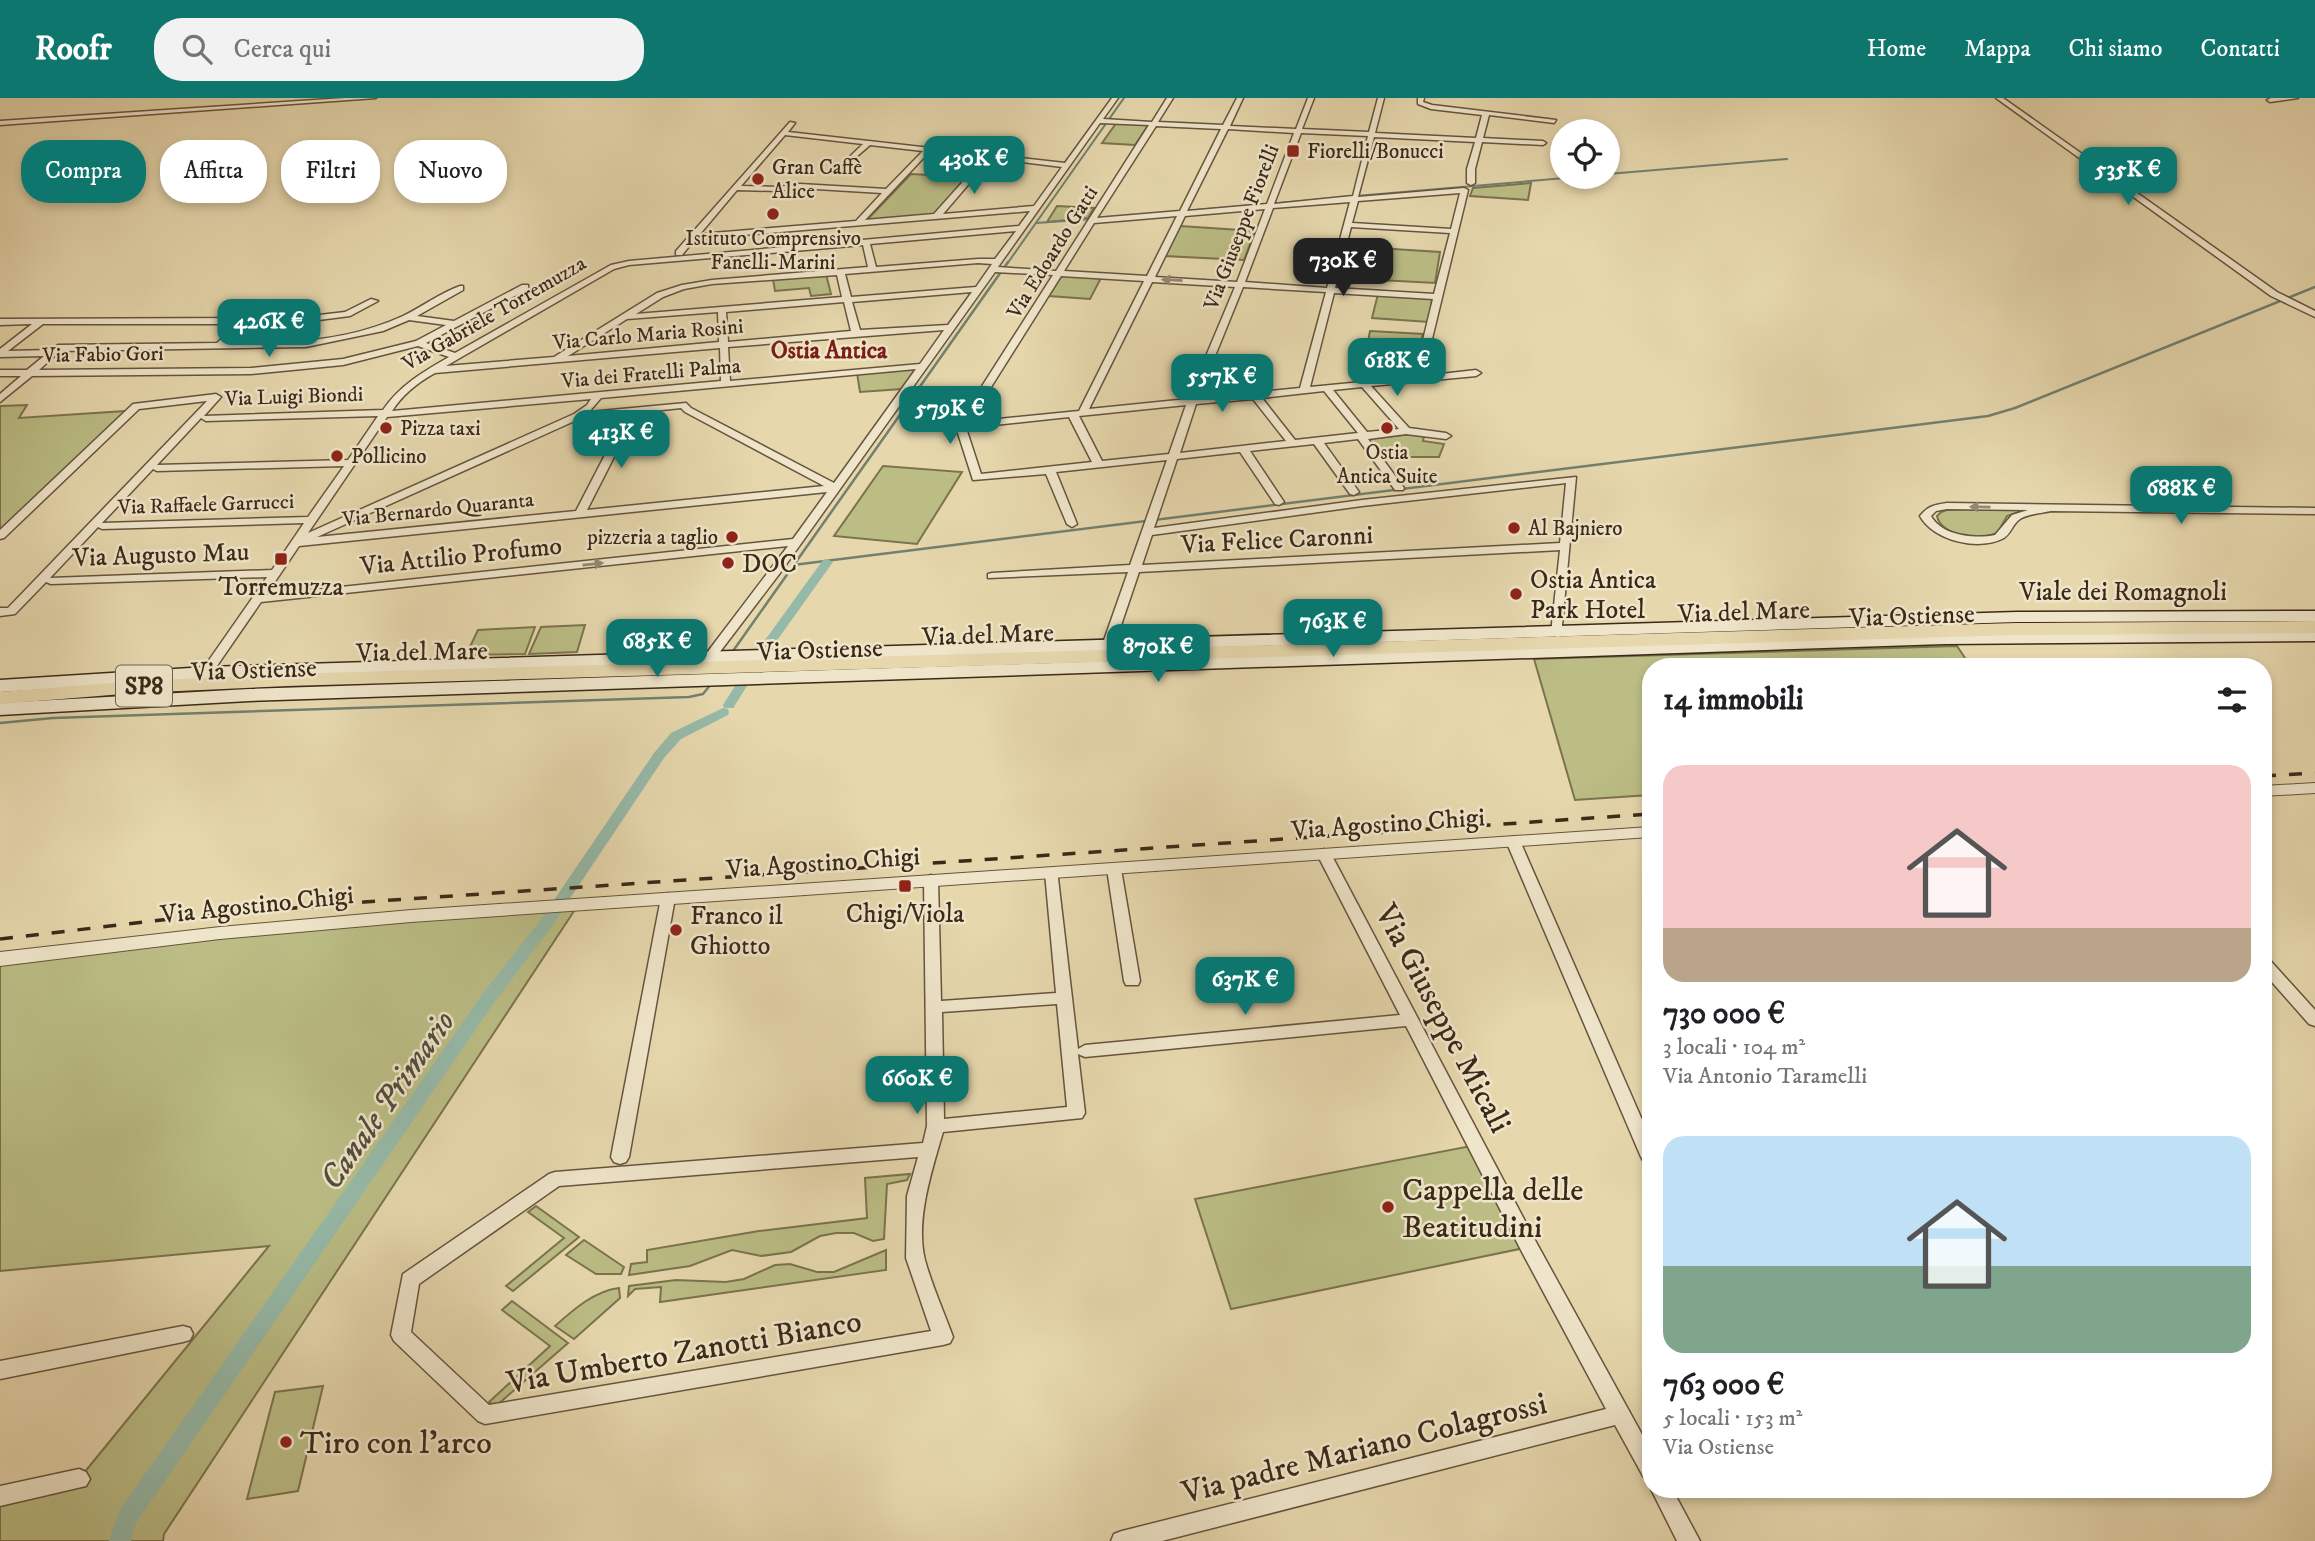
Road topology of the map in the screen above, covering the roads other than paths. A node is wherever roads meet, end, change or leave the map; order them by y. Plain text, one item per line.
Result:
1 (373, 98) edge
2 (1115, 98) edge
3 (1170, 98) edge
4 (1240, 98) edge
5 (1311, 98) edge
6 (1381, 98) edge
7 (1420, 98) edge
8 (1999, 98) edge
9 (2295, 98) edge
10 (2270, 100) dead end
11 (1486, 113) junction
12 (1098, 121) junction
13 (1550, 121) edge
14 (0, 123) edge
15 (792, 123) dead end
16 (1154, 124) junction
17 (1225, 127) junction
18 (1298, 131) junction
19 (783, 133) junction
20 (1371, 135) junction
21 (1479, 140) junction
22 (868, 143) junction
23 (1543, 143) dead end
24 (928, 149) junction
25 (989, 156) junction
26 (1067, 165) junction
27 (840, 169) dead end
28 (1471, 183) dead end
29 (736, 188) junction
30 (888, 191) junction
31 (1355, 196) junction
32 (1270, 203) junction
33 (1036, 208) junction
34 (1183, 212) junction
35 (937, 216) junction
36 (1092, 220) junction
37 (858, 223) junction
38 (1348, 225) junction
39 (1022, 228) junction
40 (1454, 231) junction
41 (693, 237) junction
42 (866, 242) junction
43 (680, 253) dead end
44 (703, 256) junction
45 (995, 265) junction
46 (873, 270) junction
47 (840, 272) junction
48 (1061, 273) junction
49 (1150, 279) junction
50 (706, 283) junction
51 (1240, 284) junction
52 (525, 287) dead end
53 (460, 288) dead end
54 (978, 289) junction
55 (1330, 290) junction
56 (1437, 297) junction
57 (849, 300) junction
58 (374, 301) dead end
59 (722, 310) junction
60 (2315, 314) edge
61 (408, 317) junction
62 (623, 318) junction
63 (300, 320) junction
64 (42, 321) junction
65 (246, 321) junction
66 (0, 322) edge
67 (458, 324) junction
68 (951, 327) junction
69 (856, 333) junction
70 (419, 343) junction
71 (274, 344) junction
72 (220, 345) junction
73 (260, 345) junction
74 (724, 345) junction
75 (55, 350) junction
76 (251, 353) dead end
77 (0, 354) edge
78 (457, 357) junction
79 (554, 360) junction
80 (242, 362) dead end
81 (923, 366) junction
82 (233, 371) junction
83 (432, 371) junction
84 (0, 373) edge
85 (30, 373) junction
86 (1476, 373) dead end
87 (1418, 379) junction
88 (726, 384) junction
89 (1365, 385) junction
90 (681, 388) junction
91 (1327, 389) junction
92 (1304, 391) junction
93 (598, 395) junction
94 (1255, 395) junction
95 (0, 399) edge
96 (1192, 402) junction
97 (683, 405) junction
98 (619, 412) junction
99 (383, 414) junction
100 (1077, 414) junction
101 (578, 416) junction
102 (206, 418) dead end
103 (965, 425) junction
104 (1406, 432) junction
105 (1446, 436) dead end
106 (1363, 437) junction
107 (1318, 442) junction
108 (1293, 444) junction
109 (1244, 450) junction
110 (1172, 458) junction
111 (350, 463) junction
112 (1099, 466) junction
113 (157, 468) dead end
114 (1050, 471) junction
115 (836, 488) junction
116 (1399, 488) dead end
117 (1354, 492) dead end
118 (1279, 502) dead end
119 (2049, 508) junction
120 (2315, 511) edge
121 (579, 515) junction
122 (312, 520) junction
123 (1072, 524) dead end
124 (1150, 525) junction
125 (102, 526) dead end
126 (0, 536) edge
127 (796, 542) junction
128 (295, 543) junction
129 (1565, 546) junction
130 (1133, 570) junction
131 (273, 573) junction
132 (992, 576) dead end
133 (51, 581) dead end
134 (257, 599) junction
135 (0, 612) edge
136 (2315, 616) edge
137 (2315, 627) edge
138 (1557, 632) junction
139 (2315, 636) edge
140 (1108, 646) junction
141 (709, 658) junction
142 (206, 673) junction
143 (0, 686) edge
144 (0, 698) edge
145 (0, 709) edge
146 (2315, 788) edge
147 (2272, 790) edge
148 (1642, 833) edge
149 (1513, 841) junction
150 (1324, 854) junction
151 (1114, 869) junction
152 (1052, 873) junction
153 (931, 880) junction
154 (668, 898) junction
155 (0, 959) edge
156 (2272, 972) edge
157 (1132, 981) dead end
158 (1064, 998) junction
159 (934, 1007) junction
160 (1409, 1020) junction
161 (2315, 1020) edge
162 (1085, 1051) dead end
163 (936, 1126) junction
164 (1642, 1139) edge
165 (928, 1149) junction
166 (620, 1157) dead end
167 (183, 1334) dead end
168 (0, 1370) edge
169 (1621, 1414) junction
170 (1642, 1454) edge
171 (79, 1479) dead end
172 (0, 1496) edge
173 (1666, 1498) edge
174 (1122, 1541) edge
175 (1689, 1541) edge

1 - 14 street
2 - 12 street
3 - 16 street, Via Edoardo Gatti
4 - 17 street
5 - 18 street, Via Giuseppe Fiorelli
6 - 20 street
7 - 11 street
8 - 60 street
9 - 10 street
11 - 13 street
11 - 21 street
12 - 16 street
12 - 26 street
15 - 19 street
16 - 17 street
16 - 36 street, Via Edoardo Gatti
17 - 18 street
17 - 34 street
18 - 20 street
18 - 32 street, Via Giuseppe Fiorelli
19 - 22 street
19 - 29 street
20 - 21 street
20 - 31 street
21 - 23 street
21 - 28 street
22 - 24 street
22 - 27 street
24 - 25 street
24 - 30 street
25 - 26 street
25 - 35 street
26 - 33 street
29 - 30 street
29 - 41 street
30 - 37 street
31 - 32 street
31 - 38 street
31 - 40 street
32 - 34 street
32 - 51 street, Via Giuseppe Fiorelli
33 - 35 street
33 - 39 street
34 - 36 street
34 - 49 street
35 - 37 street
36 - 48 street, Via Edoardo Gatti
37 - 41 street
38 - 40 street
38 - 55 street
39 - 42 street
39 - 45 street
40 - 56 street
41 - 43 street
42 - 44 street
42 - 46 street
44 - 50 street
44 - 78 street, Via Gabriele Torremuzza
45 - 46 street
45 - 48 street
45 - 54 street
46 - 47 street
47 - 50 street
47 - 57 street
48 - 49 street
48 - 103 street, Via Edoardo Gatti
51 -> 49 street
49 - 100 street
50 - 62 street
51 - 55 street
51 - 96 street, Via Giuseppe Fiorelli
52 - 67 street, Via Fabio Gori
53 - 61 street
54 - 57 street
54 - 68 street
55 - 56 street
55 - 92 street
56 - 87 street
57 - 59 street
57 - 69 street
58 - 63 street
59 - 62 street
59 - 74 street
61 - 67 street
61 - 71 street
62 - 79 street
63 - 65 street
63 - 71 street
64 - 65 street
64 - 66 street
64 - 77 street
65 - 72 street
67 - 70 street, Via Fabio Gori
68 - 69 street, Via Carlo Maria Rosini
68 - 81 street
69 - 74 street, Via Carlo Maria Rosini
70 - 78 street
70 - 82 street, Via Fabio Gori
71 - 73 street
72 - 73 street
72 - 75 street
73 - 76 street
74 - 79 street, Via Carlo Maria Rosini
74 - 88 street
75 - 77 street
75 - 85 street
78 - 83 street, Via Gabriele Torremuzza
79 - 83 street, Via Carlo Maria Rosini
80 - 82 street
81 - 88 street, Via dei Fratelli Palma
81 - 115 street
82 - 85 street, Via Fabio Gori
83 - 99 street, Via Gabriele Torremuzza
84 - 85 street, Via Fabio Gori
85 - 95 street
86 - 87 street
87 - 89 street
88 - 90 street, Via dei Fratelli Palma
89 - 91 street
89 - 104 street
90 - 93 street, Via dei Fratelli Palma
90 - 97 street
91 - 92 street
91 - 106 street
92 - 94 street
93 - 99 street, Via dei Fratelli Palma
93 - 101 street
94 - 96 street
94 - 108 street
96 - 100 street
96 - 110 street, Via Giuseppe Fiorelli
97 - 98 street
97 - 115 street
98 - 101 street
98 - 121 street
99 - 102 street, Via Luigi Biondi
99 - 111 street, Via Gabriele Torremuzza
100 - 103 street
100 - 112 street
101 - 128 street
103 - 114 street
104 - 105 street
104 - 106 street
106 - 107 street
106 - 116 street
107 - 108 street
107 - 117 street
108 - 109 street
109 - 110 street
109 - 118 street
110 - 112 street
110 - 124 street, Via Giuseppe Fiorelli
111 - 113 street
111 - 122 street, Via Gabriele Torremuzza
112 - 114 street
114 - 123 street
115 - 121 street, Via Bernardo Quaranta
115 - 127 street
119 -> 119 street
119 - 120 street
121 - 128 street, Via Bernardo Quaranta
122 - 125 street, Via Raffaele Garrucci
122 - 128 street, Via Gabriele Torremuzza
124 - 129 street
124 - 130 street, Via Giuseppe Fiorelli
126 - 135 street
134 -> 127 street, Via Attilio Profumo
127 - 141 street
128 - 131 street, Via Gabriele Torremuzza
129 - 130 street, Via Felice Caronni
129 - 138 street
130 - 132 street, Via Felice Caronni
130 - 140 street, Via Giuseppe Fiorelli
131 - 133 street, Via Augusto Mau
131 - 134 street, Via Gabriele Torremuzza
134 - 142 street, Via Gabriele Torremuzza
136 - 138 main road, Viale dei Romagnoli
137 - 144 main road, Via del Mare / SP8
138 - 140 main road, Viale dei Romagnoli
139 - 145 main road, Via Ostiense
140 - 141 main road, Viale dei Romagnoli
141 - 142 main road, Viale dei Romagnoli
142 - 143 main road, Viale dei Romagnoli
146 - 147 street
148 - 149 street, Via Agostino Chigi
149 - 150 street, Via Agostino Chigi
149 - 164 street
150 - 151 street, Via Agostino Chigi
150 - 160 street, Via Giuseppe Micali
151 - 152 street, Via Agostino Chigi
151 - 157 street
152 - 153 street, Via Agostino Chigi
152 - 158 street
153 - 154 street, Via Agostino Chigi
153 - 159 street
154 - 155 street, Via Agostino Chigi
154 - 166 street
156 - 161 street
158 - 159 street
158 - 163 street
159 - 163 street
160 - 162 street
160 - 169 street, Via Giuseppe Micali
163 - 165 street
165 - 165 street, Via Umberto Zanotti Bianco
167 - 168 street
169 - 170 street, Via Giuseppe Micali
169 - 174 street, Via padre Mariano Colagrossi
171 - 172 street
173 - 175 street

